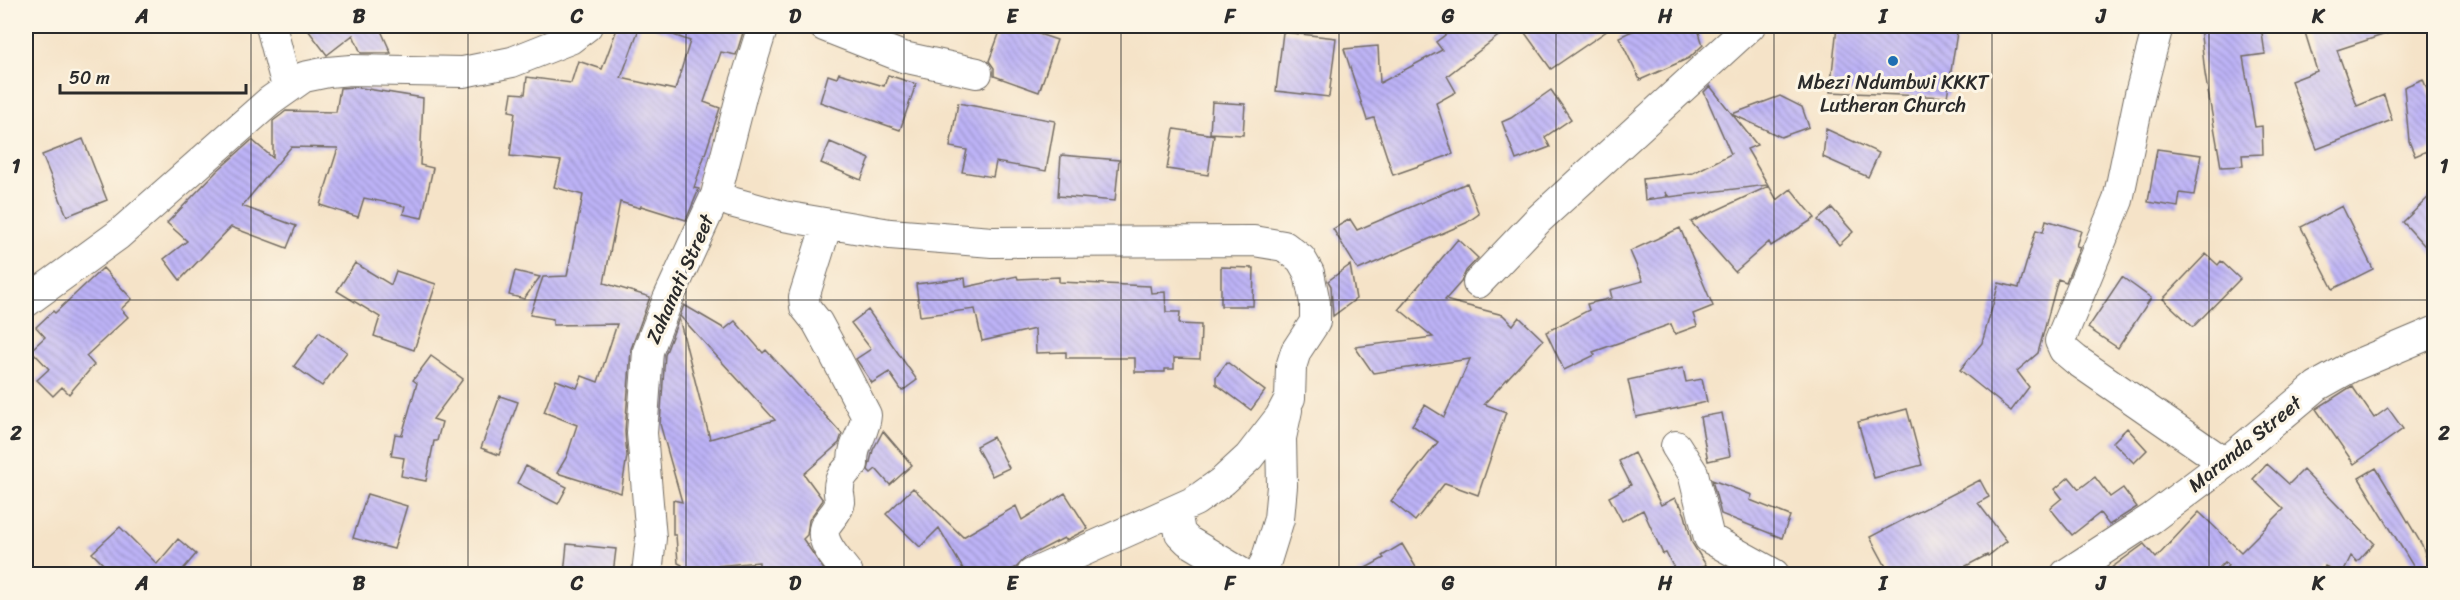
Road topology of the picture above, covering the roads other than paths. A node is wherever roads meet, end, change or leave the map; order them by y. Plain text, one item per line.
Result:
1 (272, 26) edge
2 (587, 26) edge
3 (763, 26) edge
4 (824, 26) edge
5 (1750, 26) edge
6 (2158, 26) edge
7 (977, 73) dead end
8 (287, 87) junction
9 (716, 195) junction
10 (827, 224) junction
11 (1478, 283) dead end
12 (26, 302) edge
13 (2434, 332) edge
14 (1290, 398) junction
15 (1676, 446) dead end
16 (2225, 463) junction
17 (1176, 511) junction
18 (647, 574) edge
19 (848, 574) edge
20 (1032, 574) edge
21 (1243, 574) edge
22 (1259, 574) edge
23 (1773, 574) edge
24 (2066, 574) edge

1 - 8 street
2 - 8 street
3 - 9 street, Zahanati Street
4 - 7 street
5 - 11 street
6 - 16 street
8 - 12 street
9 - 10 street
9 - 18 street, Zahanati Street
10 - 14 street
10 - 19 street
13 - 16 street, Maranda Street
14 - 17 street
14 - 22 street
15 - 23 street
16 - 24 street, Maranda Street
17 - 20 street
17 - 21 street

